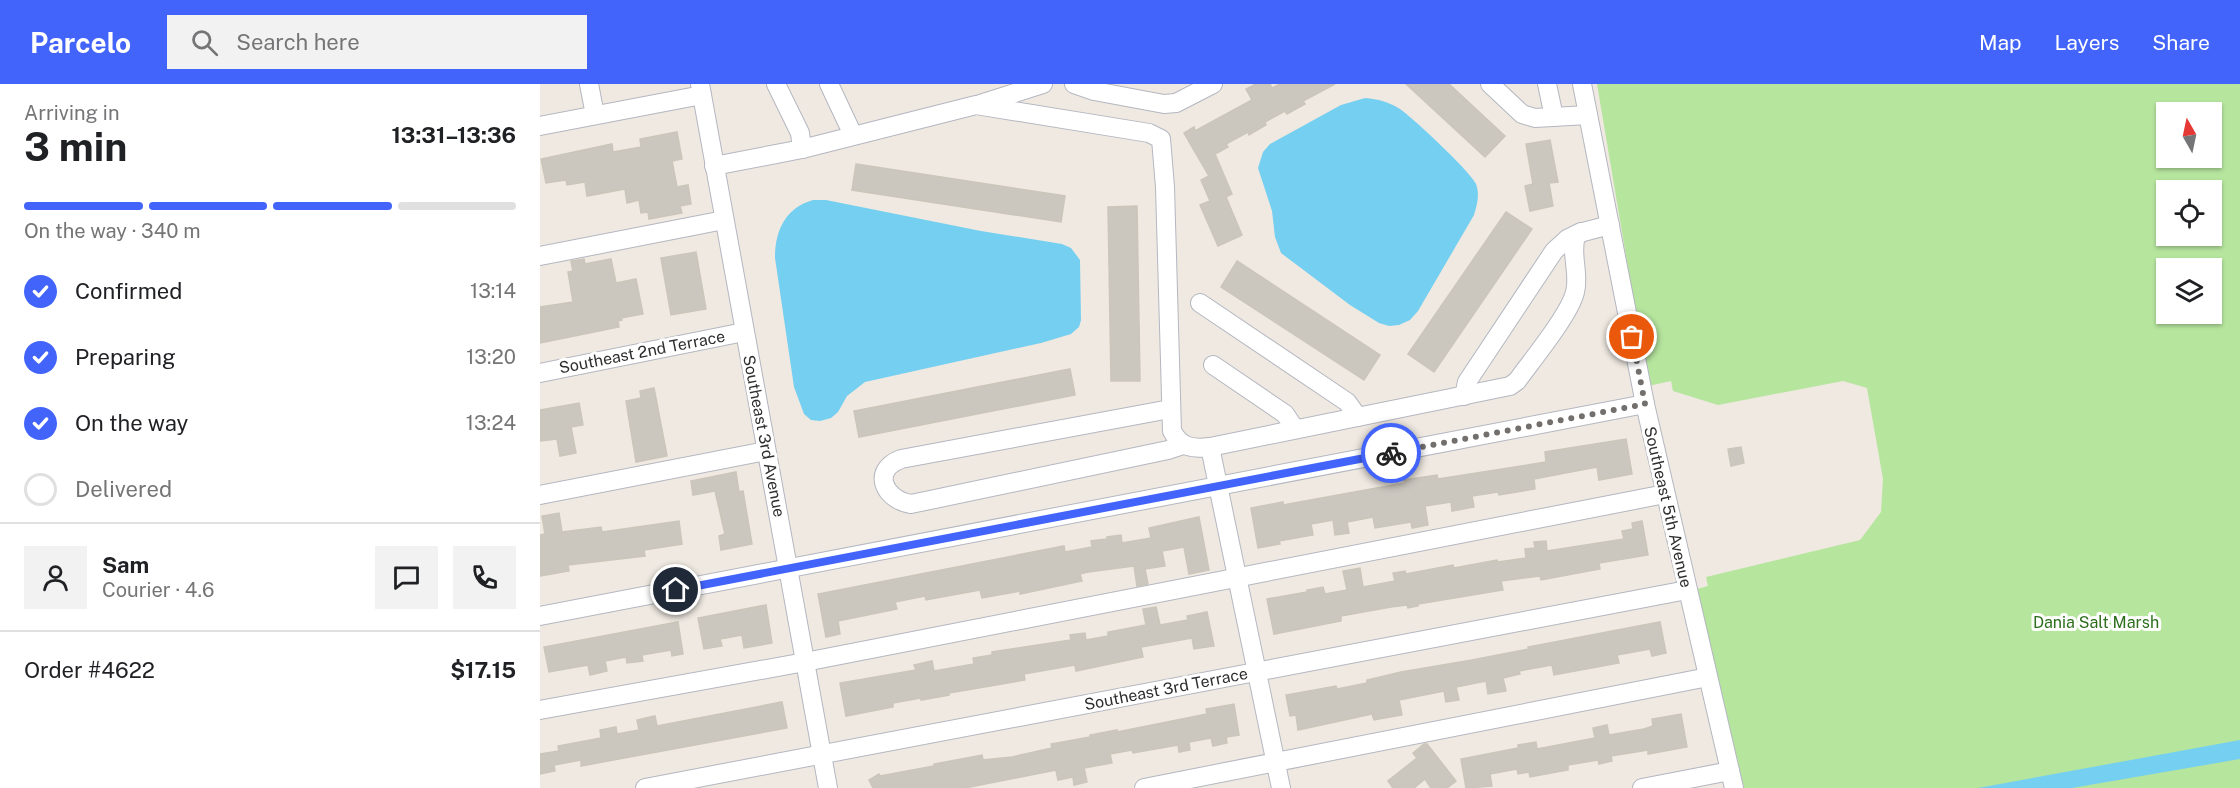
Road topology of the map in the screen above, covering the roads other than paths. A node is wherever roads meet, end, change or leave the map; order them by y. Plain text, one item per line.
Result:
1 (589, 84) edge
2 (776, 84) edge
3 (829, 84) edge
4 (1043, 84) edge
5 (1074, 84) edge
6 (1213, 84) edge
7 (1490, 84) edge
8 (1547, 84) edge
9 (1582, 84) edge
10 (701, 90) edge
11 (976, 105) junction
12 (1588, 115) junction
13 (595, 116) junction
14 (1554, 117) junction
15 (540, 126) edge
16 (853, 135) junction
17 (802, 149) junction
18 (714, 166) junction
19 (724, 220) junction
20 (1610, 225) junction
21 (1583, 232) junction
22 (540, 256) edge
23 (1200, 303) dead end
24 (744, 332) junction
25 (1213, 365) dead end
26 (540, 373) edge
27 (1464, 396) junction
28 (1645, 404) junction
29 (1170, 409) junction
30 (1358, 417) junction
31 (1295, 429) junction
32 (1183, 445) junction
33 (1210, 447) junction
34 (766, 451) junction
35 (1218, 486) junction
36 (1665, 494) junction
37 (540, 495) edge
38 (789, 568) junction
39 (1238, 578) junction
40 (1687, 590) junction
41 (540, 616) edge
42 (805, 662) junction
43 (1258, 672) junction
44 (1708, 677) junction
45 (540, 710) edge
46 (822, 755) junction
47 (1276, 762) junction
48 (1732, 780) edge
49 (645, 788) edge
50 (828, 788) edge
51 (1144, 788) edge
52 (1281, 788) edge
53 (1642, 788) edge

1 - 13 street
2 - 17 street
3 - 16 street
4 - 11 street
5 - 6 street
7 - 14 street
8 - 14 street
9 - 12 street, Southeast 5th Avenue
10 - 13 street
10 - 18 street, Southeast 3rd Avenue
11 - 16 street
11 - 29 street
12 - 14 street
12 - 20 street, Southeast 5th Avenue
13 - 15 street
16 - 17 street
17 - 18 street
18 - 19 street, Southeast 3rd Avenue
19 - 22 street
19 - 24 street, Southeast 3rd Avenue
20 - 21 street
20 - 28 street, Southeast 5th Avenue
21 - 27 street
21 - 27 street
23 - 30 street
24 - 26 street, Southeast 2nd Terrace
24 - 34 street, Southeast 3rd Avenue
25 - 31 street
27 - 30 street
28 - 35 street
28 - 36 street, Southeast 5th Avenue
29 - 32 street
29 - 32 street
30 - 31 street
31 - 33 street
32 - 33 street
33 - 35 street
34 - 37 street
34 - 38 street, Southeast 3rd Avenue
35 - 38 street
35 - 39 street
36 - 39 street
36 - 40 street, Southeast 5th Avenue
38 - 41 street
38 - 42 street, Southeast 3rd Avenue
39 - 42 street
39 - 43 street
40 - 43 street, Southeast 3rd Terrace
40 - 44 street, Southeast 5th Avenue
42 - 45 street
42 - 46 street, Southeast 3rd Avenue
43 - 46 street, Southeast 3rd Terrace
43 - 47 street
44 - 47 street
44 - 48 street, Southeast 5th Avenue
46 - 49 street, Southeast 3rd Terrace
46 - 50 street, Southeast 3rd Avenue
47 - 51 street
47 - 52 street
48 - 53 street

